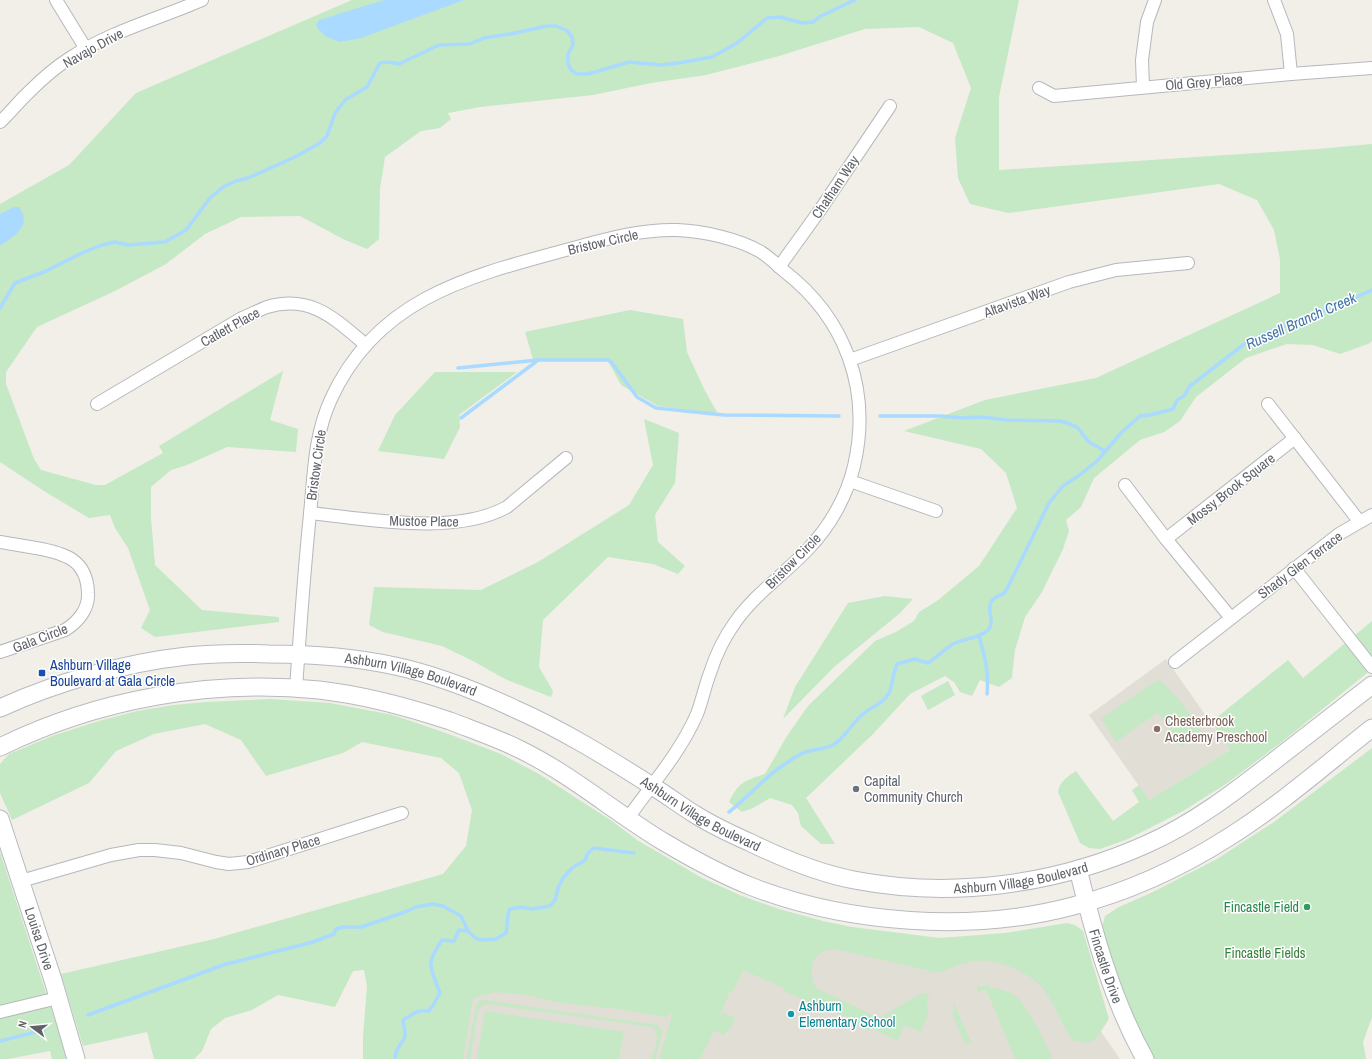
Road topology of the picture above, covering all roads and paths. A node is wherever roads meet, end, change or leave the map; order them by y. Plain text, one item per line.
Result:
1 (56, 0) edge
2 (202, 0) edge
3 (1155, 0) edge
4 (1274, 0) edge
5 (86, 49) junction
6 (1372, 68) edge
7 (1291, 74) junction
8 (1143, 87) junction
9 (1039, 88) dead end
10 (890, 106) dead end
11 (0, 122) edge
12 (1188, 263) dead end
13 (779, 267) junction
14 (366, 345) junction
15 (850, 360) junction
16 (97, 404) dead end
17 (1268, 404) dead end
18 (1295, 438) junction
19 (566, 458) dead end
20 (850, 481) junction
21 (1125, 485) dead end
22 (936, 511) dead end
23 (310, 513) junction
24 (1372, 515) edge
25 (1359, 521) junction
26 (1166, 539) junction
27 (0, 542) edge
28 (1294, 568) junction
29 (1231, 618) junction
30 (0, 652) edge
31 (298, 654) junction
32 (1175, 662) dead end
33 (1372, 667) edge
34 (1372, 685) edge
35 (296, 689) junction
36 (0, 708) edge
37 (1372, 728) edge
38 (0, 747) edge
39 (651, 785) junction
40 (402, 813) dead end
41 (628, 818) junction
42 (0, 819) edge
43 (1078, 869) junction
44 (21, 881) junction
45 (1086, 902) junction
46 (58, 998) junction
47 (0, 1012) edge
48 (76, 1059) edge
49 (1145, 1059) edge

1 - 5 street
2 - 5 street, Navajo Drive
3 - 8 street
4 - 7 street
5 - 11 street, Navajo Drive
6 - 7 street, Old Grey Place
7 - 8 street, Old Grey Place
8 - 9 street, Old Grey Place
10 - 13 street, Chatham Way
12 - 15 street, Altavista Way
13 - 14 street, Bristow Circle
13 - 15 street, Bristow Circle
14 - 16 street, Catlett Place
14 - 23 street, Bristow Circle
15 - 20 street, Bristow Circle
17 - 18 street
18 - 25 street
18 - 26 street, Mossy Brook Square
19 - 23 street, Mustoe Place
20 - 22 street
20 - 39 street, Bristow Circle
21 - 26 street
23 - 31 street, Bristow Circle
24 - 25 street, Shady Glen Terrace
25 - 28 street, Shady Glen Terrace
26 - 29 street
27 - 30 street, Gala Circle
28 - 29 street, Shady Glen Terrace
28 - 33 street
29 - 32 street, Shady Glen Terrace
31 - 35 street, Bristow Circle
31 - 36 main road, Ashburn Village Boulevard
31 - 39 main road, Ashburn Village Boulevard
34 - 43 main road, Ashburn Village Boulevard
35 - 38 main road
35 - 41 main road
37 - 45 main road
39 - 41 street, Bristow Circle
39 - 43 main road, Ashburn Village Boulevard
40 - 44 street, Ordinary Place
41 - 45 main road
42 - 44 main road, Louisa Drive
43 - 45 main road, Fincastle Drive
44 - 46 main road, Louisa Drive
45 - 49 main road, Fincastle Drive
46 - 47 street
46 - 48 main road, Louisa Drive

